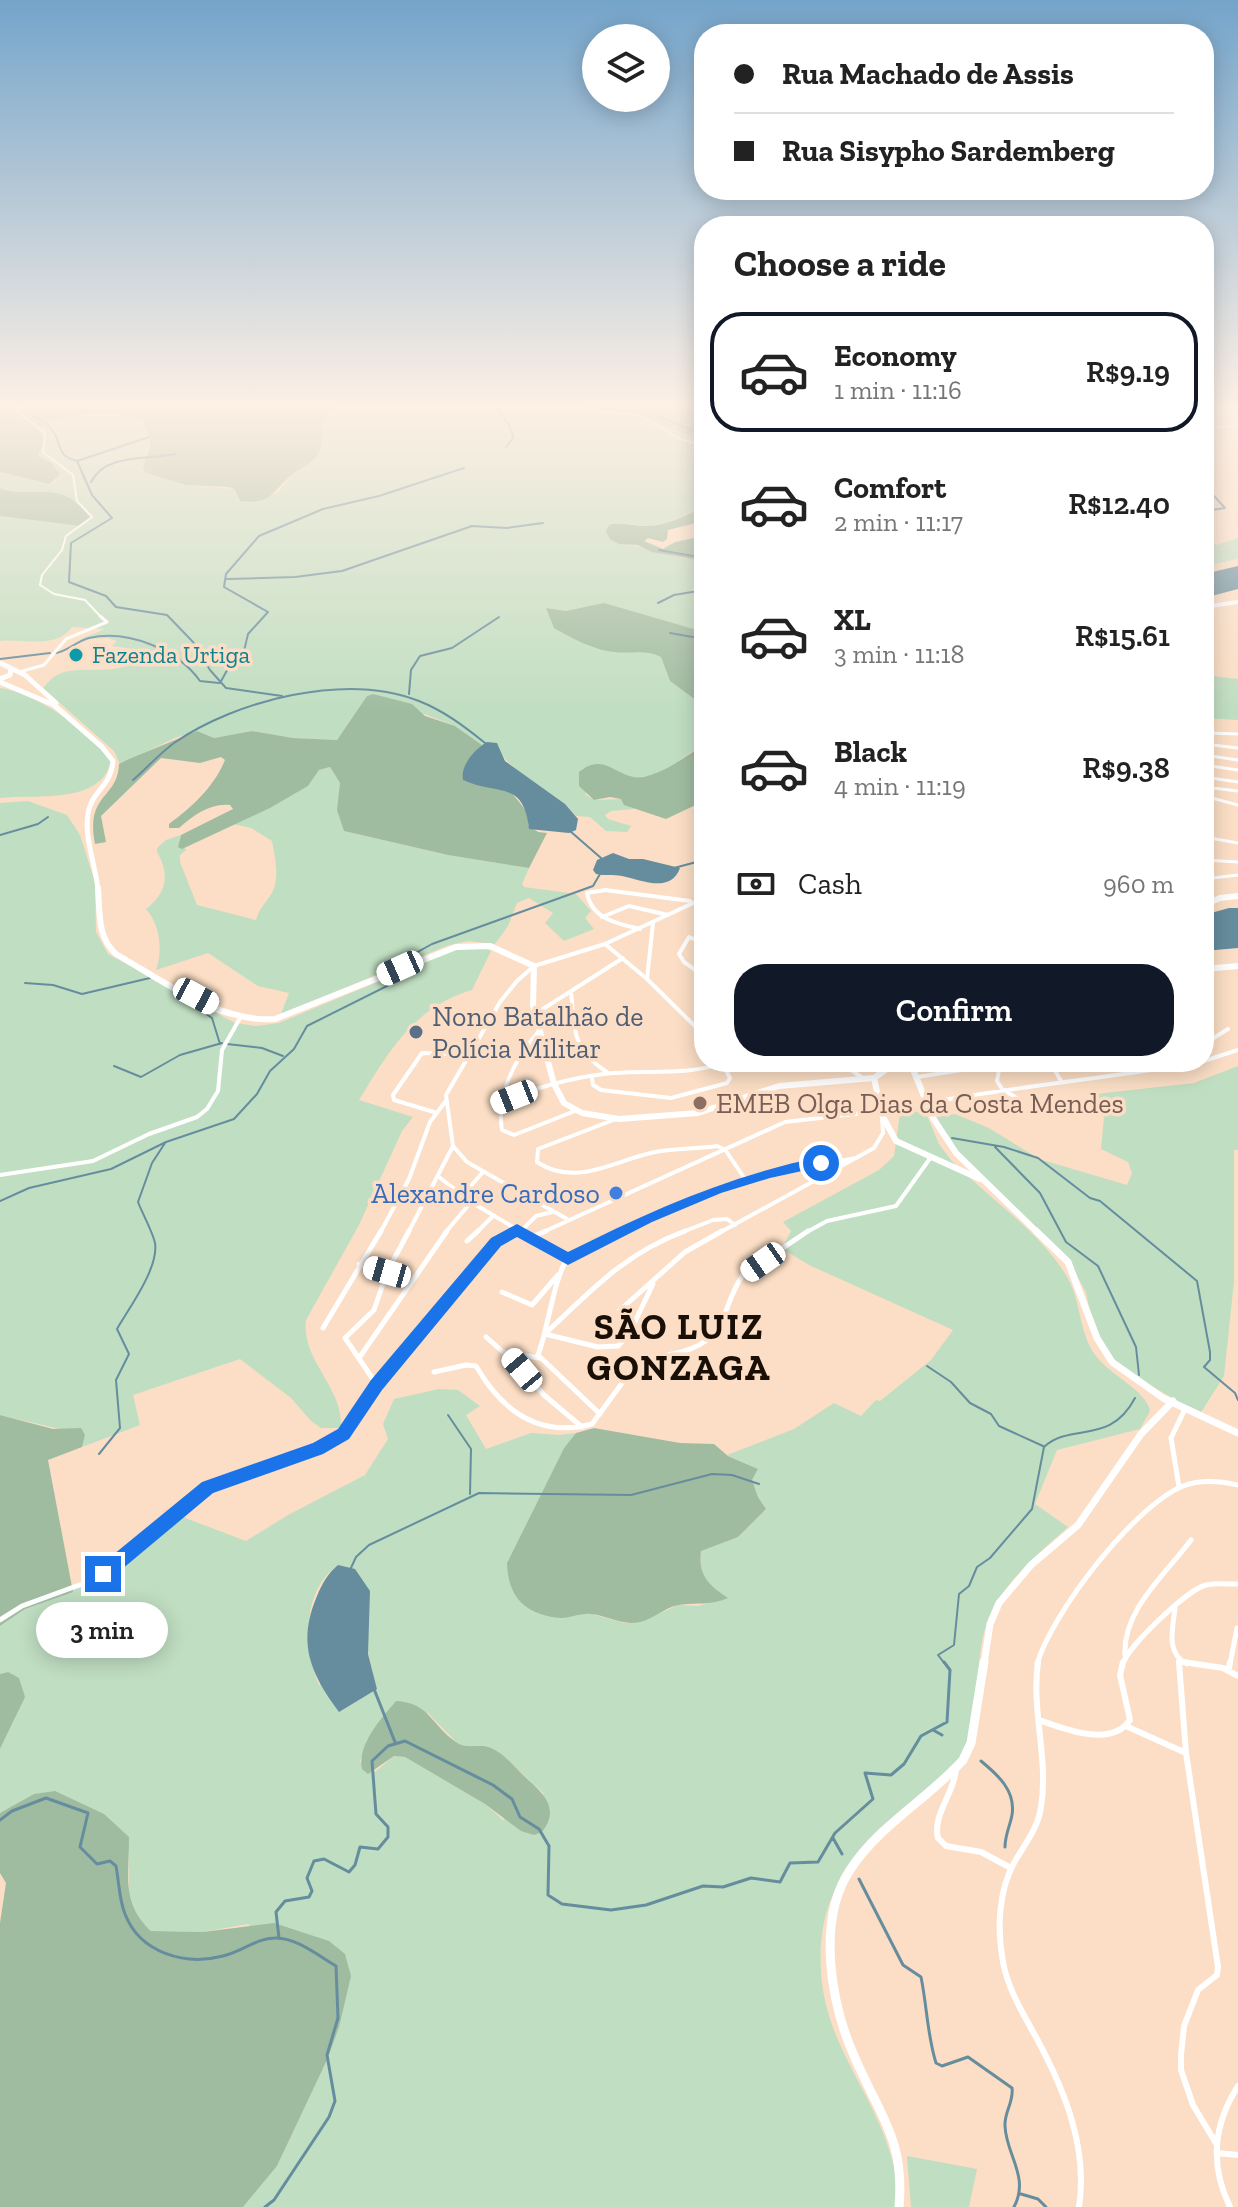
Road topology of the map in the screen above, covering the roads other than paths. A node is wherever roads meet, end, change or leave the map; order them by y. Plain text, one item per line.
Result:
1 (81, 505) edge
2 (1238, 602) edge
3 (1214, 606) edge
4 (0, 663) edge
5 (11, 668) junction
6 (19, 672) junction
7 (0, 682) edge
8 (65, 715) junction
9 (1214, 733) edge
10 (1238, 734) edge
11 (1214, 745) edge
12 (1238, 748) edge
13 (1214, 756) edge
14 (1238, 760) edge
15 (1214, 766) edge
16 (1238, 770) edge
17 (1214, 778) edge
18 (1238, 782) edge
19 (1214, 788) edge
20 (1238, 791) edge
21 (1214, 799) edge
22 (1238, 805) edge
23 (1214, 839) edge
24 (1238, 843) edge
25 (1214, 861) edge
26 (1238, 862) edge
27 (1238, 875) edge
28 (1214, 878) edge
29 (1238, 896) edge
30 (1214, 901) edge
31 (693, 902) joint
32 (668, 915) junction
33 (602, 917) junction
34 (653, 923) junction
35 (640, 929) junction
36 (694, 939) edge
37 (605, 944) junction
38 (623, 958) junction
39 (534, 966) junction
40 (1238, 966) edge
41 (1214, 968) edge
42 (694, 969) edge
43 (647, 979) junction
44 (571, 991) junction
45 (535, 1014) junction
46 (240, 1018) junction
47 (694, 1025) edge
48 (1228, 1029) dead end
49 (538, 1033) junction
50 (1214, 1038) edge
51 (1238, 1050) edge
52 (469, 1055) junction
53 (1214, 1058) edge
54 (695, 1072) edge
55 (727, 1072) edge
56 (854, 1072) edge
57 (883, 1072) edge
58 (915, 1072) edge
59 (947, 1072) edge
60 (998, 1072) edge
61 (1056, 1072) edge
62 (1143, 1072) edge
63 (609, 1073) junction
64 (593, 1077) junction
65 (917, 1077) junction
66 (874, 1078) junction
67 (864, 1079) junction
68 (1061, 1081) junction
69 (554, 1084) junction
70 (1002, 1089) junction
71 (1020, 1100) dead end
72 (445, 1102) junction
73 (498, 1103) junction
74 (927, 1103) junction
75 (575, 1111) junction
76 (434, 1112) junction
77 (881, 1113) junction
78 (619, 1119) junction
79 (453, 1146) junction
80 (726, 1151) junction
81 (931, 1157) junction
82 (856, 1158) junction
83 (483, 1172) junction
84 (0, 1175) edge
85 (439, 1177) junction
86 (745, 1179) junction
87 (992, 1186) junction
88 (462, 1196) junction
89 (471, 1202) junction
90 (555, 1212) junction
91 (493, 1216) junction
92 (567, 1219) junction
93 (735, 1225) junction
94 (519, 1231) junction
95 (532, 1237) junction
96 (467, 1241) dead end
97 (568, 1259) junction
98 (359, 1264) junction
99 (387, 1272) junction
100 (560, 1273) junction
101 (654, 1282) junction
102 (502, 1292) dead end
103 (620, 1310) dead end
104 (323, 1328) dead end
105 (546, 1333) junction
106 (486, 1337) dead end
107 (509, 1355) junction
108 (359, 1358) junction
109 (539, 1358) junction
110 (434, 1372) dead end
111 (377, 1385) junction
112 (1173, 1401) junction
113 (1186, 1407) junction
114 (600, 1414) junction
115 (582, 1427) junction
116 (1238, 1433) edge
117 (1238, 1485) edge
118 (1179, 1487) junction
119 (1191, 1540) dead end
120 (1238, 1584) edge
121 (1175, 1606) junction
122 (0, 1620) edge
123 (1237, 1628) edge
124 (1125, 1656) junction
125 (1179, 1659) junction
126 (1229, 1668) junction
127 (1238, 1676) edge
128 (1039, 1720) junction
129 (1128, 1727) junction
130 (1186, 1753) junction
131 (956, 1768) junction
132 (1011, 1868) junction
133 (1238, 2086) edge
134 (1235, 2096) edge
135 (1217, 2149) junction
136 (1238, 2155) edge
137 (899, 2207) edge
138 (1079, 2207) edge
139 (1230, 2207) edge

1 - 6 street
2 - 3 main road
4 - 5 main road
5 - 6 main road
5 - 7 main road
6 - 8 main road
7 - 8 main road
8 - 46 main road
9 - 10 street
11 - 12 street
13 - 14 street
15 - 16 street
17 - 18 street
19 - 20 street
21 - 22 street
23 - 24 street
25 - 26 street
27 - 28 street
29 - 30 main road
31 - 32 street
31 - 33 street
32 - 33 street
32 - 34 street
33 - 35 street
34 - 35 street
34 - 43 street
35 - 37 street
36 - 42 street
37 - 38 street
37 - 39 street
38 - 43 street
38 - 44 street
39 - 45 main road
39 - 46 main road
39 - 52 street
40 - 41 main road
43 - 47 street
44 - 45 street
44 - 63 street
45 - 49 main road
46 - 84 street
48 - 50 street
49 - 69 main road
49 - 73 street
51 - 53 street
52 - 72 street
52 - 76 street
54 - 63 street
55 - 64 street
56 - 67 street
57 - 66 main road
58 - 65 main road
59 - 65 street
60 - 70 street
61 - 68 street
62 - 68 street
63 - 64 street
64 - 69 street
65 - 74 main road
66 - 67 main road
66 - 77 main road
67 - 78 main road
68 - 70 street
69 - 73 street
69 - 75 main road
70 - 71 street
70 - 74 street
72 - 76 street
72 - 79 street
73 - 75 street
74 - 87 main road
75 - 78 main road
76 - 98 street
77 - 80 street
77 - 81 main road
77 - 82 street
78 - 80 street
79 - 83 street
79 - 85 street
80 - 86 street
80 - 92 street
81 - 87 main road
81 - 114 street
82 - 86 street
82 - 93 street
83 - 88 street
83 - 90 street
85 - 88 street
85 - 99 street
86 - 97 street
87 - 112 main road
88 - 89 street
89 - 91 street
89 - 108 street
90 - 92 street
90 - 94 street
91 - 94 street
91 - 96 street
92 - 95 street
93 - 101 street
93 - 105 street
94 - 95 street
94 - 111 street
95 - 97 street
97 - 100 street
98 - 99 street
98 - 104 street
99 - 108 street
100 - 102 street
100 - 105 street
101 - 103 street
101 - 105 street
105 - 109 street
106 - 107 street
107 - 109 street
107 - 115 street
108 - 111 street
109 - 114 street
110 - 115 street
111 - 122 street
112 - 113 main road
112 - 131 main road
113 - 116 main road
113 - 118 street
114 - 115 street
117 - 118 street
118 - 128 street
119 - 124 street
120 - 121 street
121 - 124 street
121 - 125 street
123 - 126 street
124 - 129 street
125 - 126 street
125 - 130 street
126 - 127 street
128 - 129 street
128 - 132 street
129 - 130 street
130 - 135 street
131 - 132 street
131 - 137 main road
132 - 138 street
133 - 134 street
134 - 135 street
135 - 136 street
135 - 139 street

